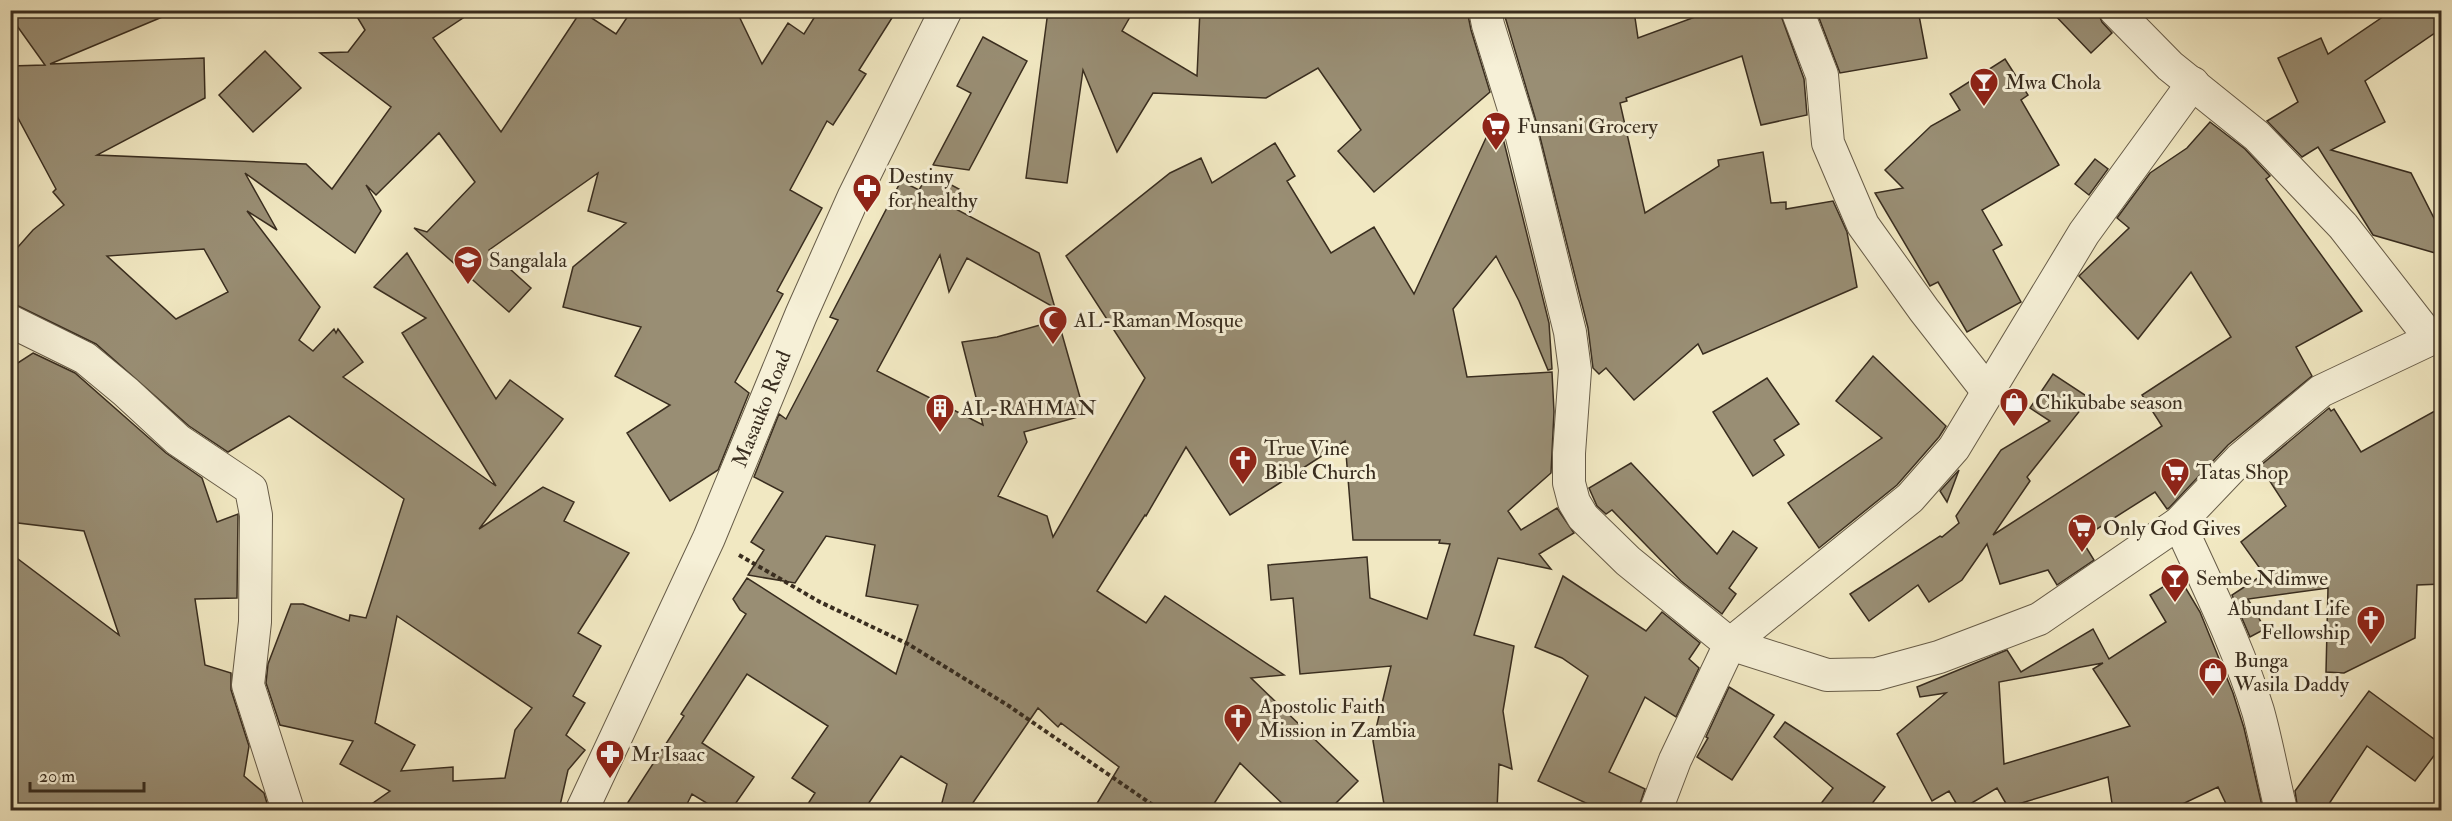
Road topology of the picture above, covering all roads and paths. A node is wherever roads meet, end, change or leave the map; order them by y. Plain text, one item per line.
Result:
1 (946, 10) edge
2 (1485, 10) edge
3 (1797, 10) edge
4 (2115, 10) edge
5 (2193, 83) junction
6 (10, 321) edge
7 (1988, 392) junction
8 (2179, 523) junction
9 (709, 538) junction
10 (1730, 644) junction
11 (288, 810) edge
12 (582, 810) edge
13 (1160, 810) edge
14 (1254, 810) edge
15 (1259, 810) edge
16 (1656, 810) edge
17 (2281, 810) edge

1 - 9 street, Masauko Road
2 - 10 street
3 - 7 street
4 - 5 street
5 - 7 street
5 - 8 street
6 - 11 street
7 - 10 street
8 - 10 street
8 - 17 street
9 - 12 street, Masauko Road
9 - 13 path
10 - 16 street
14 - 15 path

